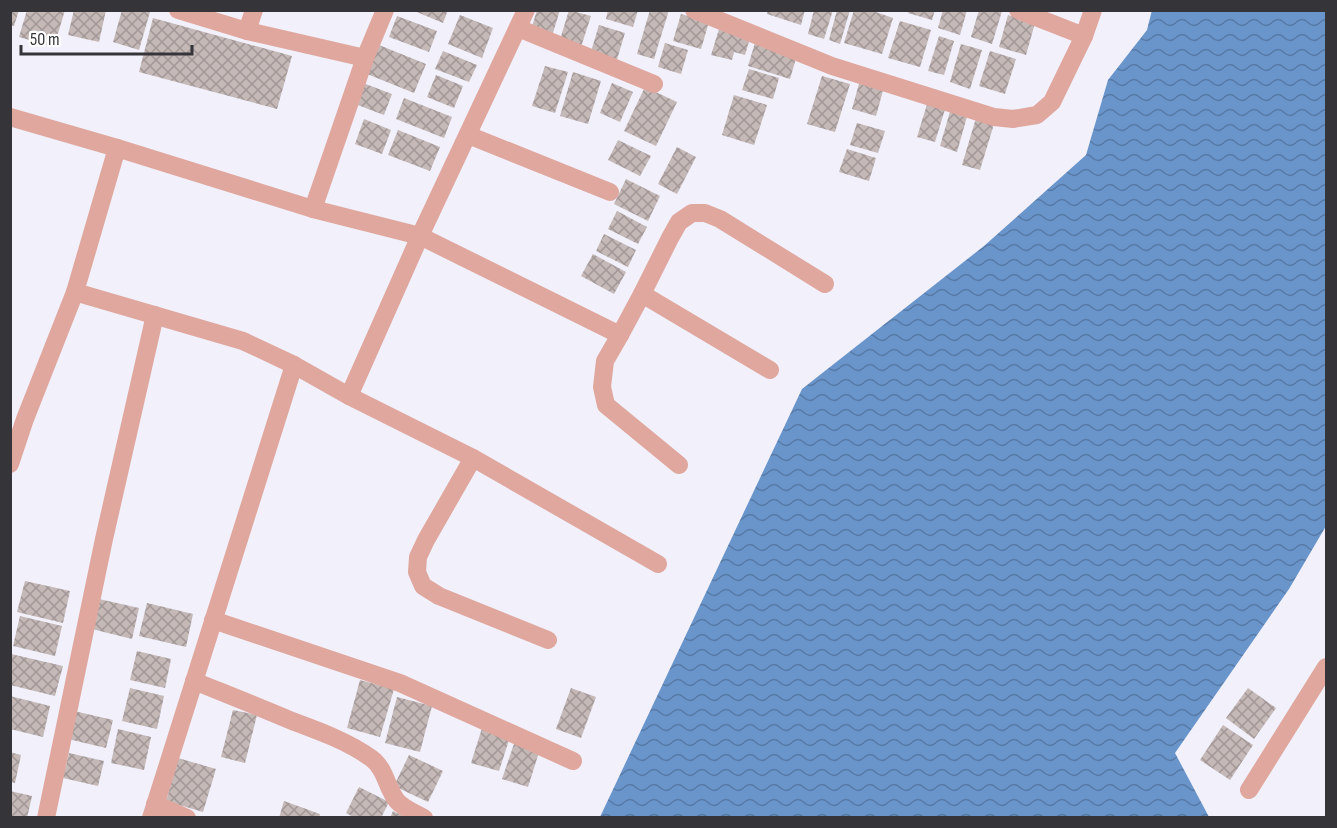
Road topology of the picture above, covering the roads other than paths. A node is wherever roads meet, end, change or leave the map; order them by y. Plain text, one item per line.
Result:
1 (178, 10) edge
2 (254, 10) edge
3 (385, 10) edge
4 (526, 10) edge
5 (694, 10) edge
6 (1018, 10) edge
7 (1093, 10) edge
8 (518, 28) junction
9 (247, 31) junction
10 (1084, 36) junction
11 (365, 58) junction
12 (654, 84) dead end
13 (10, 117) edge
14 (468, 135) junction
15 (117, 148) junction
16 (610, 192) dead end
17 (313, 209) junction
18 (420, 236) junction
19 (825, 284) dead end
20 (75, 292) junction
21 (642, 294) junction
22 (155, 315) junction
23 (620, 335) junction
24 (294, 365) junction
25 (770, 370) dead end
26 (349, 396) junction
27 (473, 458) junction
28 (10, 464) edge
29 (679, 465) dead end
30 (658, 564) dead end
31 (213, 620) junction
32 (548, 640) dead end
33 (1326, 667) edge
34 (194, 681) junction
35 (573, 761) dead end
36 (1249, 790) dead end
37 (153, 811) edge
38 (46, 818) edge
39 (187, 818) edge
40 (424, 818) edge

1 - 9 street
2 - 9 street
3 - 11 street
4 - 8 street
5 - 10 street
6 - 10 street
7 - 10 street
8 - 12 street
8 - 14 street
9 - 11 street
11 - 17 street
13 - 15 street
14 - 16 street
14 - 18 street
15 - 17 street
15 - 20 street
17 - 18 street
18 - 23 street
18 - 26 street
19 - 21 street
20 - 22 street
20 - 28 street
21 - 23 street
21 - 25 street
22 - 24 street
22 - 38 street
23 - 29 street
24 - 26 street
24 - 31 street
26 - 27 street
27 - 30 street
27 - 32 street
31 - 34 street
31 - 35 street
33 - 36 street
34 - 37 street
34 - 40 street
37 - 39 street

